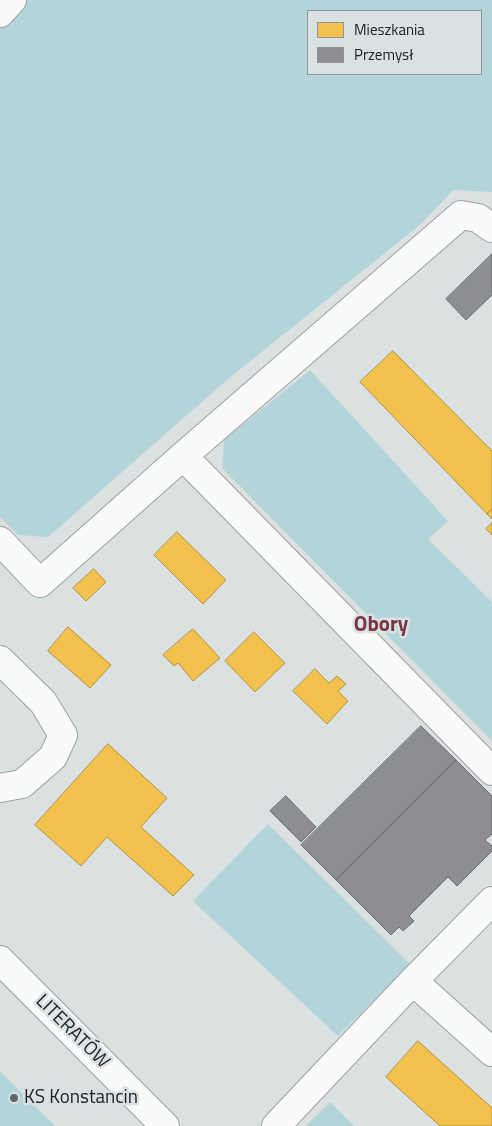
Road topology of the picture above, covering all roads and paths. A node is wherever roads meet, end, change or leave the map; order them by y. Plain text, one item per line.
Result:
1 (12, 0) edge
2 (0, 13) edge
3 (492, 228) edge
4 (183, 456) junction
5 (0, 541) edge
6 (0, 660) edge
7 (492, 771) edge
8 (0, 788) edge
9 (492, 902) edge
10 (0, 960) edge
11 (413, 981) junction
12 (492, 1052) edge
13 (165, 1126) edge
14 (276, 1126) edge

1 - 2 street
3 - 4 street
4 - 5 street
4 - 7 street
6 - 8 street
9 - 11 street
10 - 13 street, LITERATÓW
11 - 12 street
11 - 14 street

